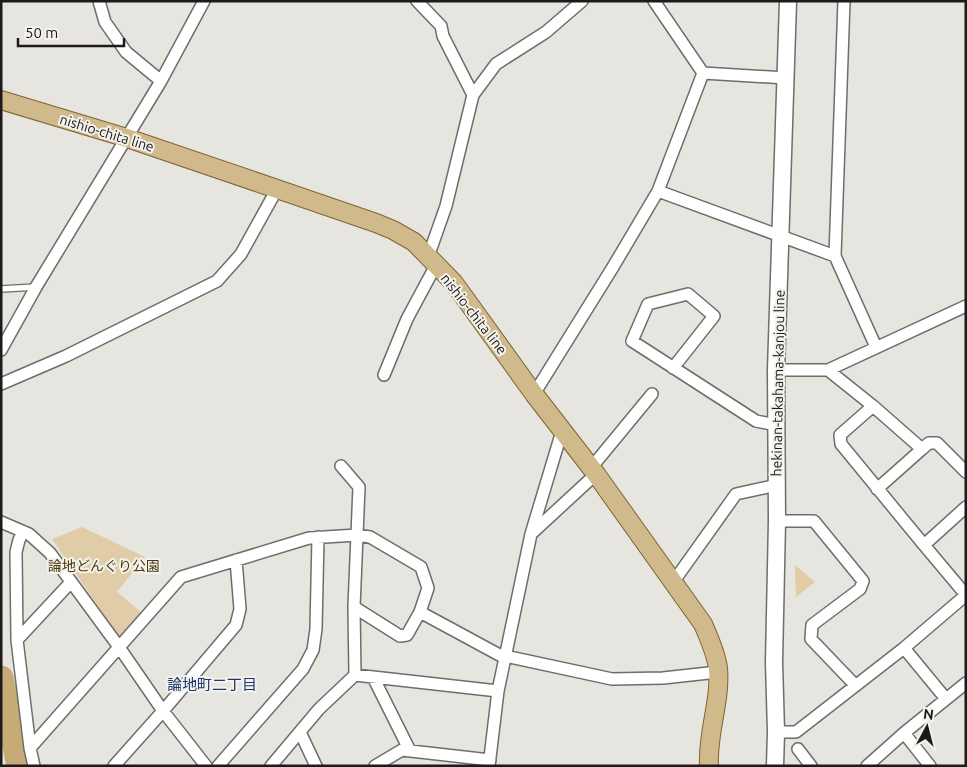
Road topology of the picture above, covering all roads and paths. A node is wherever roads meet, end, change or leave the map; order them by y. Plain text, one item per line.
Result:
1 (99, 1) edge
2 (204, 1) edge
3 (417, 1) edge
4 (582, 1) edge
5 (654, 1) edge
6 (788, 1) edge
7 (844, 1) edge
8 (703, 73) junction
9 (786, 78) junction
10 (161, 82) junction
11 (473, 96) junction
12 (1, 100) edge
13 (127, 138) junction
14 (277, 189) junction
15 (658, 191) junction
16 (781, 237) junction
17 (835, 256) junction
18 (432, 261) junction
19 (36, 287) junction
20 (1, 289) edge
21 (966, 306) edge
22 (876, 347) junction
23 (1, 350) edge
24 (673, 368) junction
25 (776, 370) junction
26 (828, 370) junction
27 (384, 376) dead end
28 (1, 384) edge
29 (534, 394) junction
30 (652, 394) dead end
31 (873, 406) junction
32 (776, 425) junction
33 (562, 431) junction
34 (922, 449) junction
35 (341, 466) dead end
36 (594, 471) junction
37 (966, 472) edge
38 (776, 485) junction
39 (877, 489) junction
40 (966, 507) edge
41 (777, 521) junction
42 (1, 522) edge
43 (24, 532) junction
44 (531, 534) junction
45 (357, 535) junction
46 (318, 537) junction
47 (924, 545) junction
48 (236, 560) junction
49 (71, 582) junction
50 (674, 582) junction
51 (354, 607) junction
52 (420, 612) junction
53 (17, 640) junction
54 (119, 647) junction
55 (904, 648) junction
56 (505, 657) junction
57 (718, 672) junction
58 (355, 675) junction
59 (373, 677) junction
60 (966, 683) edge
61 (855, 685) junction
62 (498, 691) junction
63 (946, 699) junction
64 (163, 711) junction
65 (300, 732) junction
66 (776, 732) junction
67 (904, 733) junction
68 (30, 748) junction
69 (798, 749) dead end
70 (410, 751) junction
71 (490, 763) edge
72 (34, 766) edge
73 (114, 766) edge
74 (206, 766) edge
75 (218, 766) edge
76 (271, 766) edge
77 (316, 766) edge
78 (375, 766) edge
79 (709, 766) edge
80 (775, 766) edge
81 (811, 766) edge
82 (867, 766) edge
83 (930, 766) edge

1 - 10 street
2 - 10 street
3 - 11 street
4 - 11 street
5 - 8 street
6 - 9 main road, hekinan-takahama-kanjou line
7 - 17 street
8 - 9 street
8 - 15 street
9 - 16 main road, hekinan-takahama-kanjou line
10 - 13 street
11 - 18 street
12 - 13 main road, nishio-chita line
13 - 14 main road, nishio-chita line
13 - 19 street
14 - 18 main road, nishio-chita line
14 - 28 street
15 - 16 street
15 - 29 street
16 - 17 street
16 - 25 main road, hekinan-takahama-kanjou line
17 - 22 street
18 - 27 street
18 - 29 main road, nishio-chita line
19 - 20 lane
19 - 23 street
21 - 22 street
22 - 26 street
24 - 24 street
24 - 32 street
25 - 26 street
25 - 32 main road, hekinan-takahama-kanjou line
26 - 31 street
29 - 33 main road, nishio-chita line
30 - 36 street
31 - 34 street
31 - 39 street
32 - 38 main road, hekinan-takahama-kanjou line
33 - 36 main road, nishio-chita line
33 - 44 street
34 - 37 street
34 - 39 street
35 - 45 street
36 - 44 street
36 - 50 main road, nishio-chita line
38 - 41 main road, hekinan-takahama-kanjou line
38 - 50 street
39 - 47 street
40 - 47 street
41 - 61 street
41 - 66 main road, hekinan-takahama-kanjou line
42 - 43 street
43 - 49 street
43 - 53 street
44 - 56 street
45 - 46 street
45 - 51 street
45 - 52 street
46 - 48 street
46 - 75 street
47 - 55 street
48 - 54 street
48 - 64 street
49 - 53 street
49 - 54 street
50 - 57 main road, nishio-chita line
51 - 52 street
51 - 58 street
52 - 56 street
53 - 68 street
54 - 64 street
54 - 68 street
55 - 61 street
55 - 63 street
56 - 57 street
56 - 62 street
57 - 79 main road, nishio-chita line
58 - 59 street
58 - 65 street
59 - 62 street
59 - 70 street
60 - 63 street
61 - 66 street
62 - 71 street
63 - 67 street
64 - 73 street
64 - 74 street
65 - 76 street
65 - 77 street
66 - 80 main road, hekinan-takahama-kanjou line
67 - 82 street
67 - 83 street
68 - 72 street
69 - 81 street
70 - 71 street
70 - 78 street

